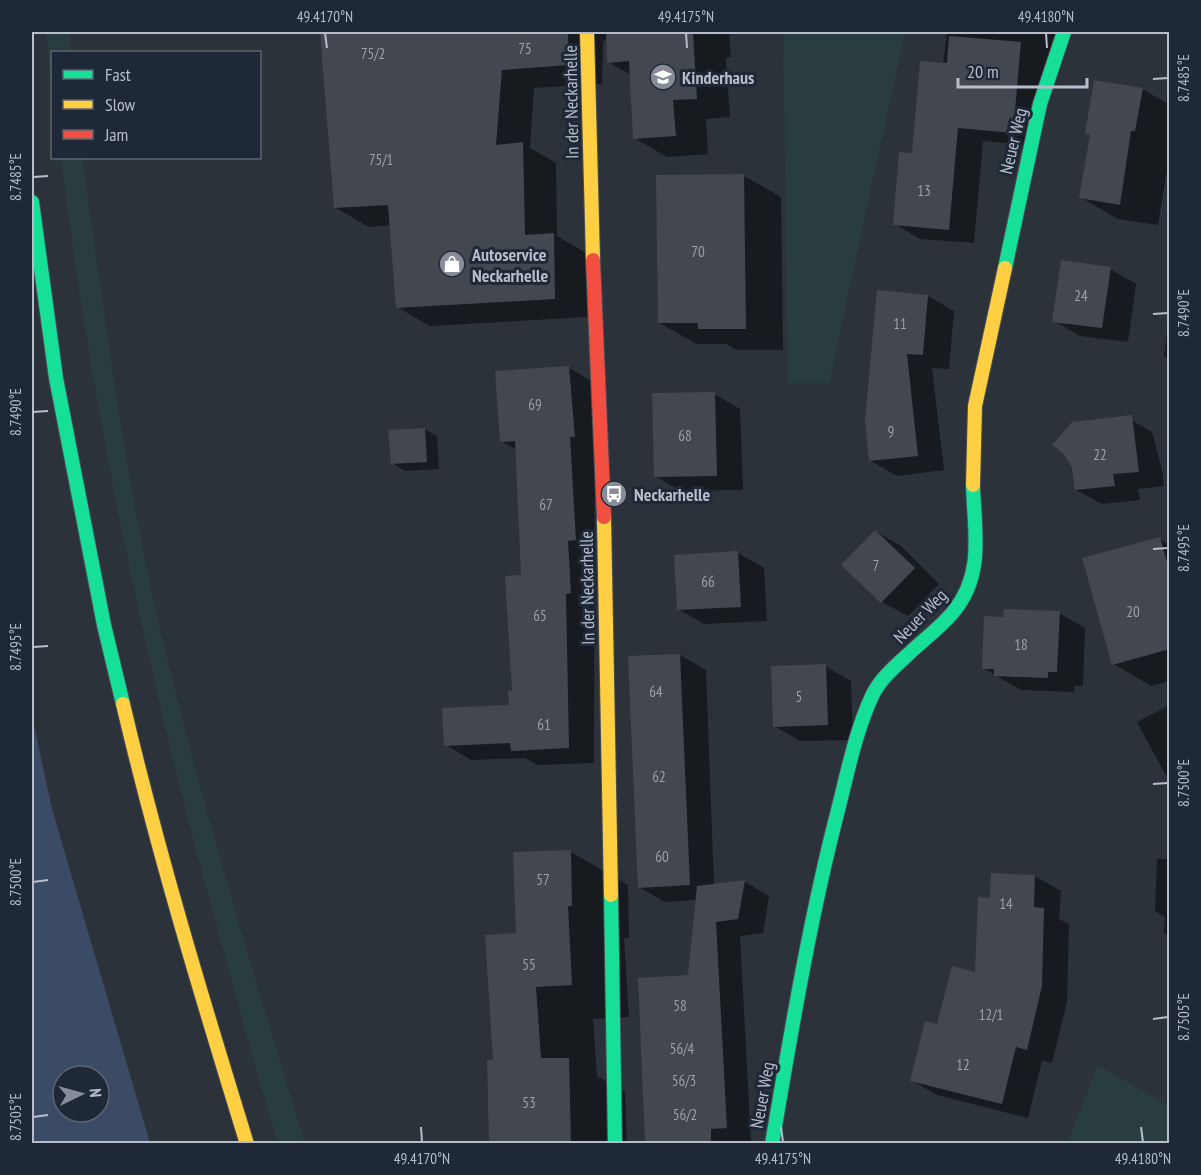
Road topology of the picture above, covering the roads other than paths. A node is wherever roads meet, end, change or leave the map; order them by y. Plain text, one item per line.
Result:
1 (587, 32) edge
2 (1064, 32) edge
3 (32, 202) edge
4 (248, 1143) edge
5 (615, 1143) edge
6 (772, 1143) edge

1 - 5 street, In der Neckarhelle
2 - 6 street, Neuer Weg
3 - 4 street

